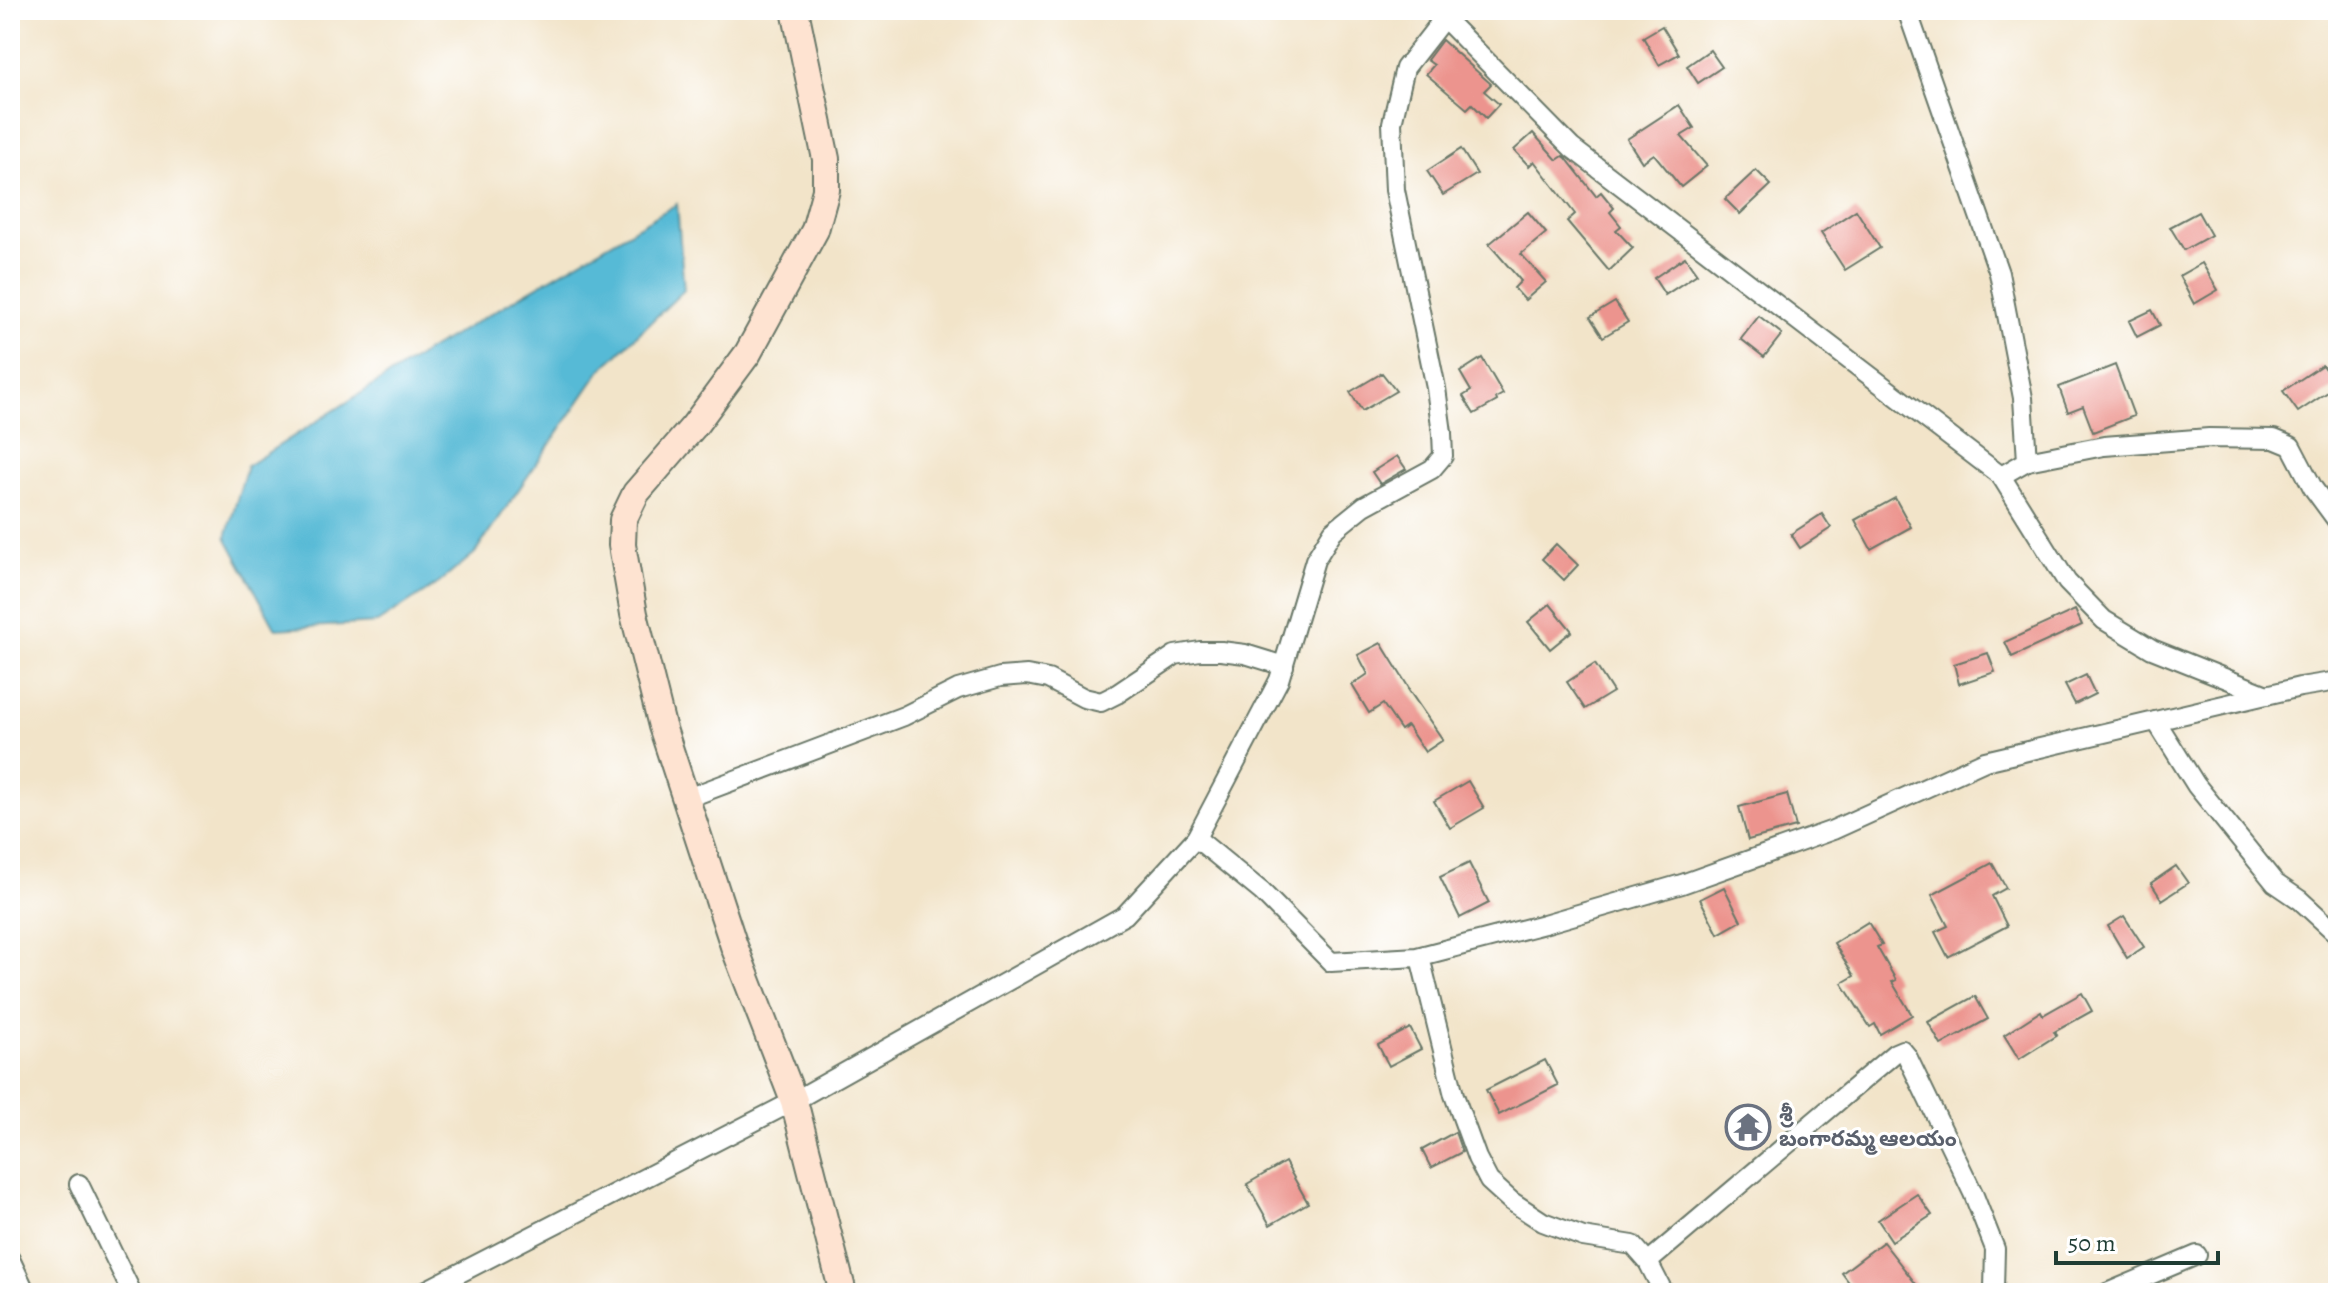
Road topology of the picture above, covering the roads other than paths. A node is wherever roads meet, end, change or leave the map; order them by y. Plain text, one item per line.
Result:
1 (795, 10) edge
2 (1907, 10) edge
3 (1442, 13) edge
4 (2027, 461) junction
5 (2001, 476) junction
6 (2338, 522) edge
7 (1284, 666) junction
8 (2338, 681) edge
9 (2267, 695) junction
10 (2156, 721) junction
11 (685, 799) junction
12 (1196, 838) junction
13 (2338, 935) edge
14 (1420, 957) junction
15 (794, 1101) junction
16 (79, 1184) dead end
17 (2197, 1255) dead end
18 (10, 1259) edge
19 (1648, 1262) junction
20 (1994, 1292) edge
21 (26, 1293) edge
22 (132, 1293) edge
23 (421, 1293) edge
24 (843, 1293) edge
25 (1664, 1293) edge
26 (2107, 1293) edge

1 - 11 street
2 - 4 street
3 - 5 street
3 - 7 street
4 - 5 street
4 - 6 street
5 - 9 street
7 - 11 street
7 - 12 street
8 - 9 street
9 - 10 street
10 - 13 street
10 - 14 street
11 - 15 street
12 - 14 street
12 - 15 street
14 - 19 street
15 - 23 street
15 - 24 street
16 - 22 street
17 - 26 street
18 - 21 street
19 - 20 street
19 - 25 street

